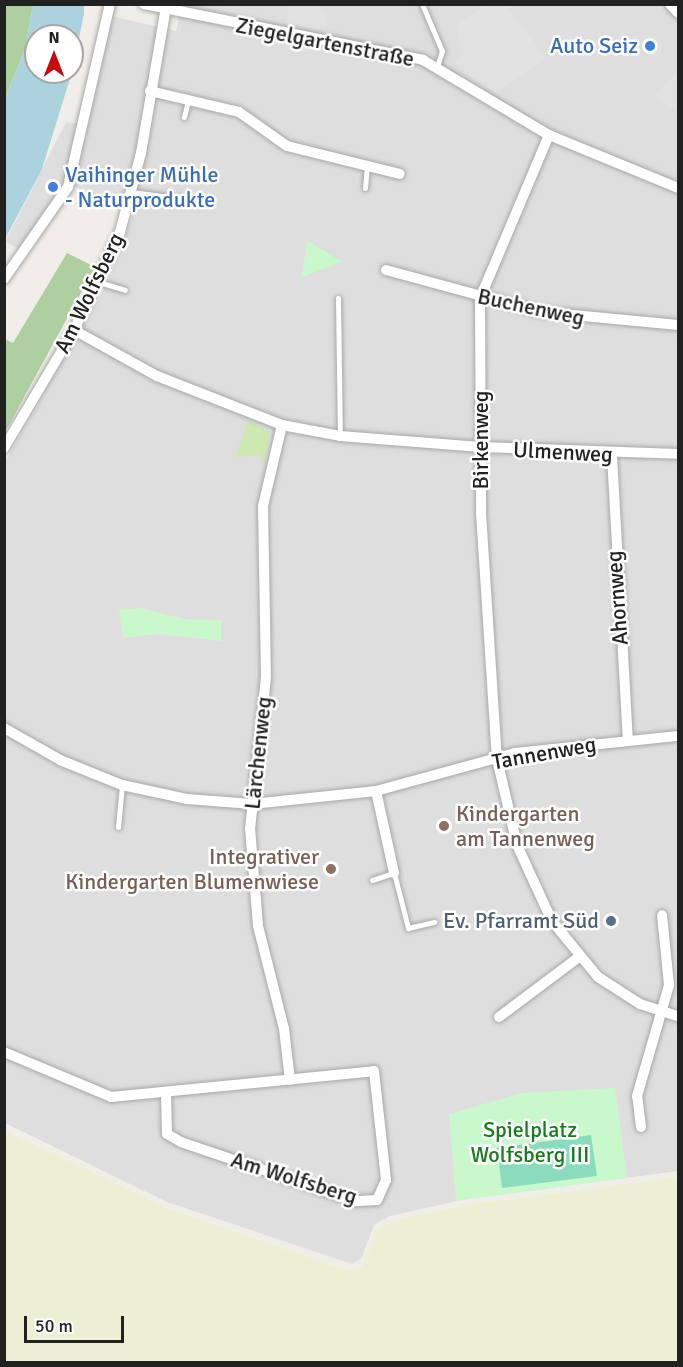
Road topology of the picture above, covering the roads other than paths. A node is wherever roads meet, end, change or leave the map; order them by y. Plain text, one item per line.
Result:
1 (110, 4) edge
2 (144, 4) edge
3 (422, 4) edge
4 (670, 4) edge
5 (165, 12) junction
6 (678, 13) edge
7 (437, 66) junction
8 (150, 91) junction
9 (188, 101) junction
10 (184, 117) dead end
11 (549, 135) junction
12 (367, 167) junction
13 (400, 174) dead end
14 (365, 188) dead end
15 (678, 188) edge
16 (132, 192) junction
17 (204, 202) dead end
18 (386, 270) dead end
19 (4, 279) edge
20 (99, 282) junction
21 (125, 290) dead end
22 (338, 298) dead end
23 (480, 298) junction
24 (678, 325) edge
25 (74, 330) junction
26 (282, 425) junction
27 (340, 436) junction
28 (481, 447) junction
29 (4, 448) edge
30 (678, 454) edge
31 (612, 456) junction
32 (4, 728) edge
33 (678, 736) edge
34 (628, 739) junction
35 (497, 759) junction
36 (122, 785) junction
37 (376, 791) junction
38 (252, 804) junction
39 (118, 827) dead end
40 (394, 873) junction
41 (372, 880) dead end
42 (662, 915) dead end
43 (434, 921) dead end
44 (579, 957) junction
45 (661, 1011) junction
46 (678, 1016) edge
47 (500, 1017) dead end
48 (4, 1052) edge
49 (290, 1080) junction
50 (166, 1094) junction
51 (641, 1127) dead end

1 - 19 street
2 - 5 street, Ziegelgartenstraße
3 - 7 lane, Ziegelgartenstraße
4 - 6 street
5 - 7 street, Ziegelgartenstraße
5 - 8 street, Am Wolfsberg
7 - 11 street, Ziegelgartenstraße
8 - 9 street
8 - 16 street, Am Wolfsberg
9 - 10 lane
9 - 12 street
11 - 15 street, Ziegelgartenstraße
11 - 23 street, Birkenweg
12 - 13 street
12 - 14 lane
16 - 17 lane
16 - 20 street, Am Wolfsberg
18 - 23 street, Buchenweg
20 - 21 lane
20 - 25 street, Am Wolfsberg
22 - 27 lane
23 - 24 street, Buchenweg
23 - 28 street, Birkenweg
25 - 26 street, Ulmenweg
25 - 29 street, Am Wolfsberg
26 - 27 street, Ulmenweg
26 - 38 street, Lärchenweg
27 - 28 street, Ulmenweg
28 - 31 street, Ulmenweg
28 - 35 street, Birkenweg
30 - 31 street, Ulmenweg
31 - 34 street, Ahornweg
32 - 36 street, Tannenweg
33 - 34 street, Tannenweg
34 - 35 street, Tannenweg
35 - 37 street, Tannenweg
35 - 44 street, Birkenweg
36 - 38 street, Tannenweg
36 - 39 lane
37 - 38 street, Tannenweg
37 - 40 street
38 - 49 street, Lärchenweg
40 - 41 lane
40 - 43 lane
42 - 45 street
44 - 45 street, Birkenweg
44 - 47 street
45 - 46 street, Birkenweg
45 - 51 street
48 - 50 street, Am Wolfsberg
49 - 50 street, Am Wolfsberg
49 - 50 street, Am Wolfsberg

